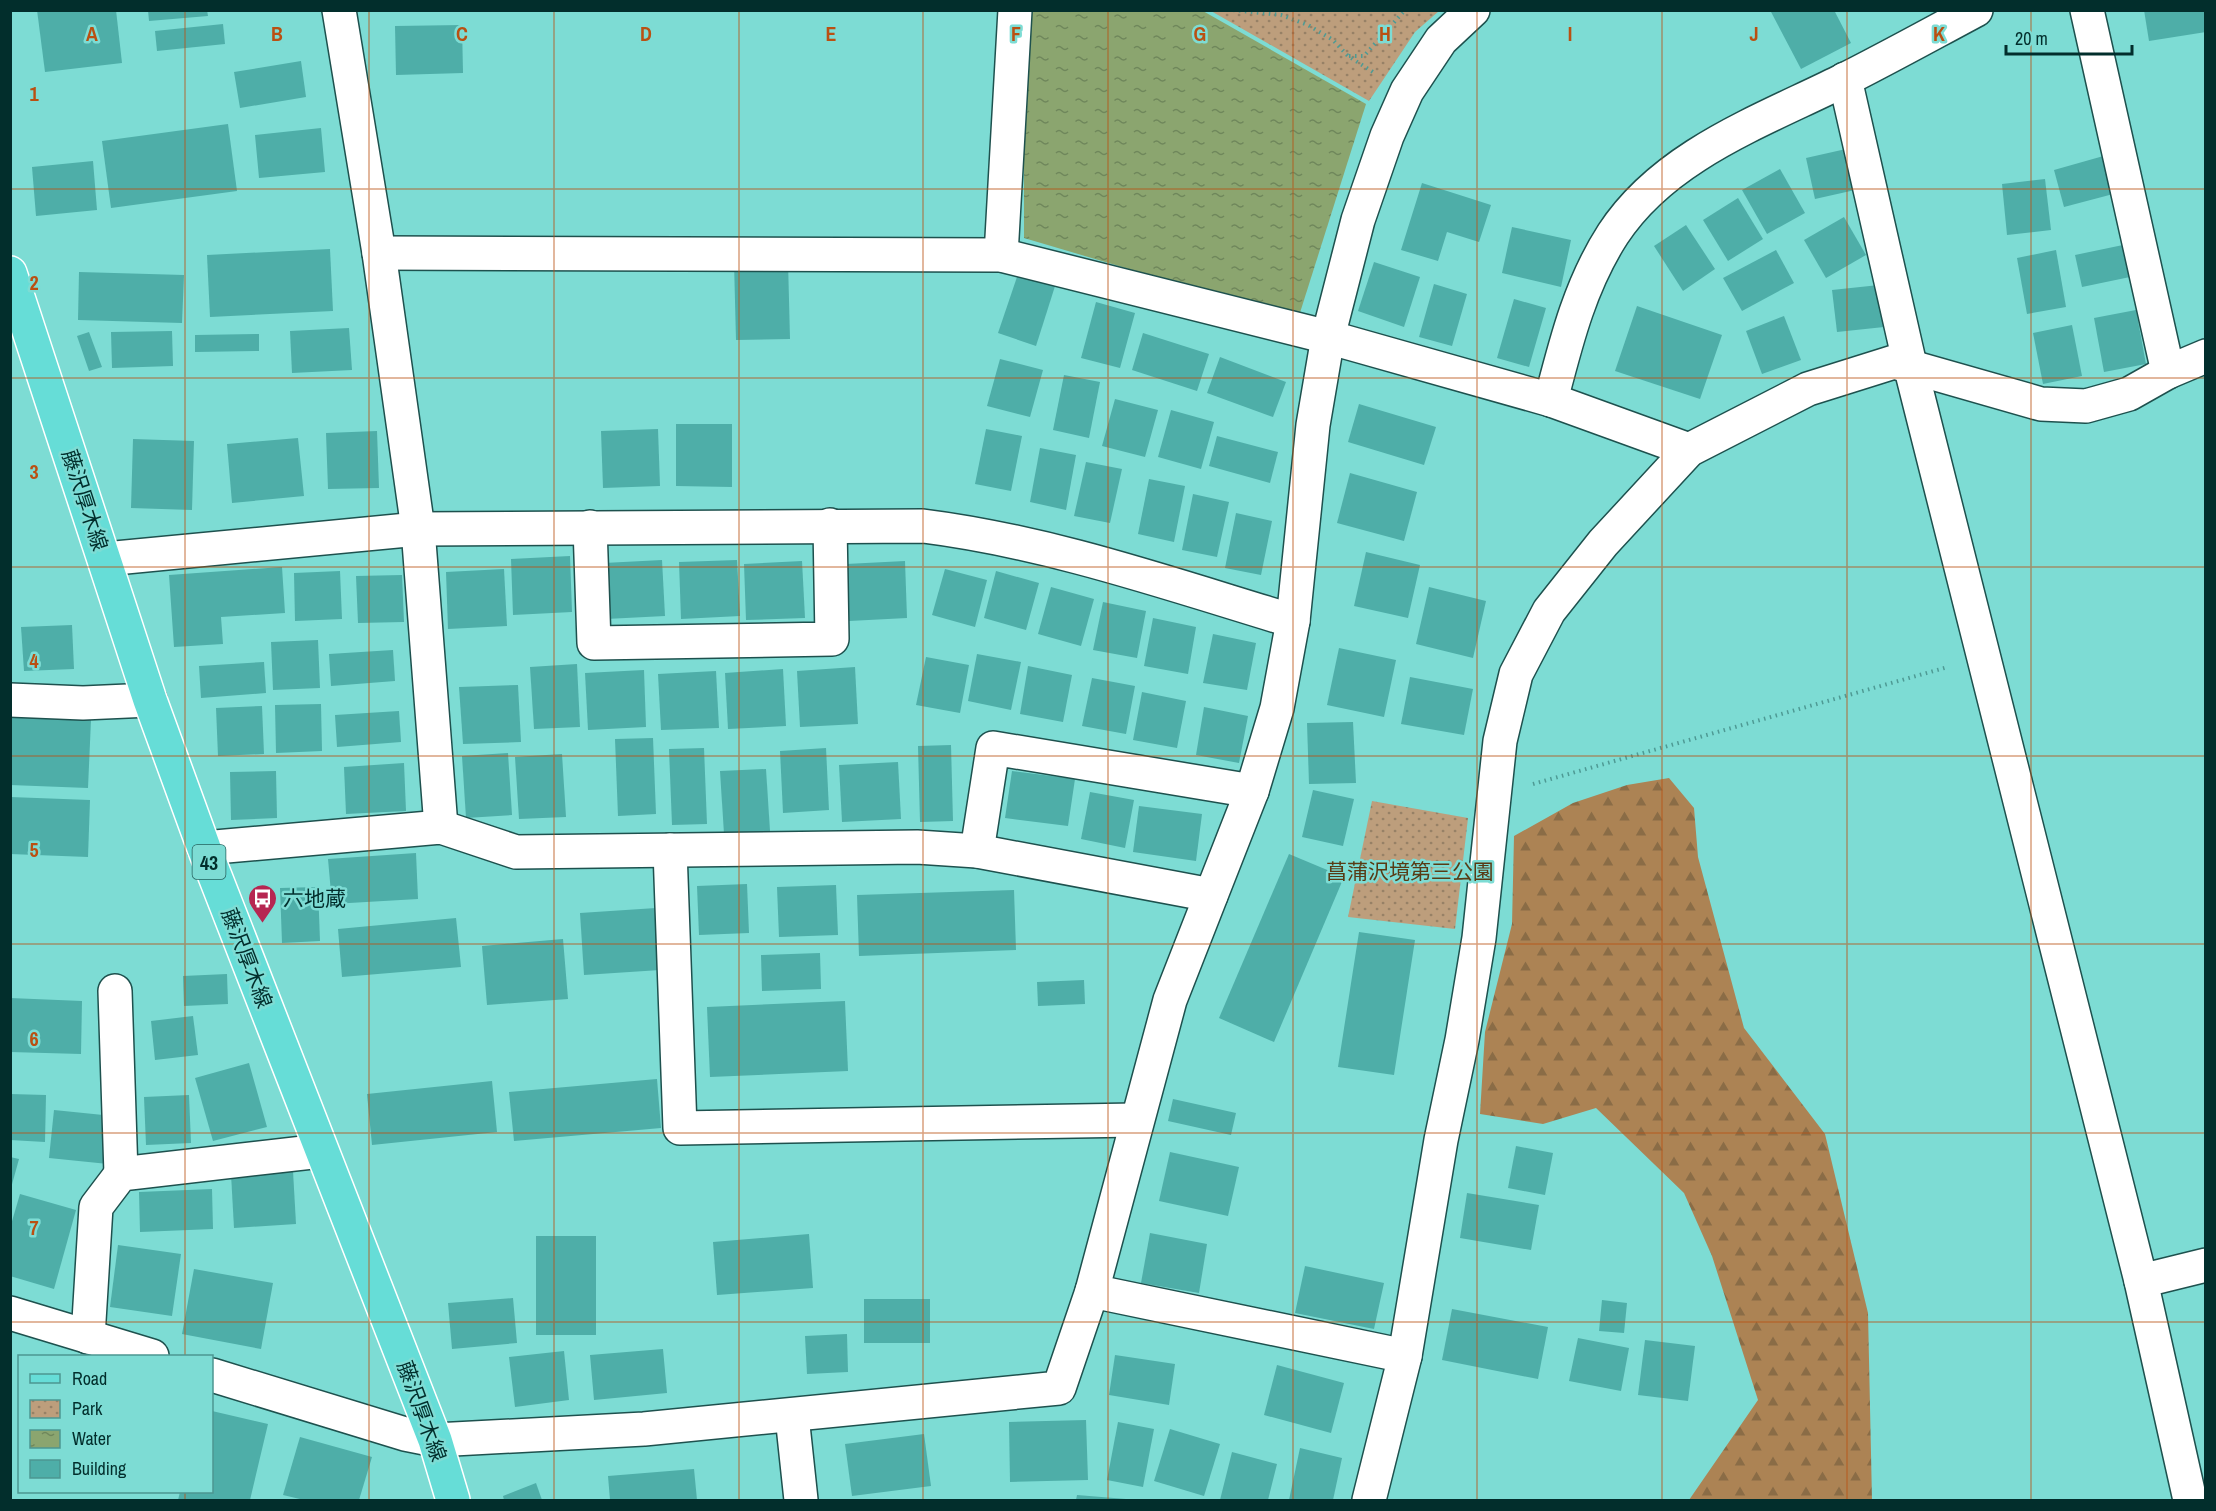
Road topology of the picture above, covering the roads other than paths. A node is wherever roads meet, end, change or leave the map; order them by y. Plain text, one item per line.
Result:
1 (339, 10) edge
2 (1015, 10) edge
3 (1473, 10) edge
4 (1976, 10) edge
5 (2087, 10) edge
6 (1845, 79) junction
7 (379, 253) junction
8 (1001, 255) junction
9 (10, 273) edge
10 (1328, 337) junction
11 (2205, 356) edge
12 (1910, 365) junction
13 (2168, 372) junction
14 (1551, 400) junction
15 (1689, 450) junction
16 (830, 525) junction
17 (590, 527) junction
18 (418, 529) junction
19 (105, 559) junction
20 (1293, 621) junction
21 (10, 700) edge
22 (150, 700) junction
23 (1252, 791) junction
24 (441, 827) junction
25 (204, 848) junction
26 (670, 850) junction
27 (977, 851) junction
28 (1211, 895) junction
29 (115, 991) dead end
30 (1136, 1120) junction
31 (321, 1151) junction
32 (121, 1174) junction
33 (2205, 1264) edge
34 (2141, 1281) junction
35 (1092, 1291) junction
36 (10, 1313) edge
37 (88, 1337) junction
38 (149, 1355) edge
39 (1405, 1356) junction
40 (213, 1375) edge
41 (792, 1416) junction
42 (435, 1440) junction
43 (453, 1500) edge
44 (801, 1500) edge
45 (1369, 1500) edge
46 (2190, 1500) edge

1 - 7 street
2 - 8 street
3 - 10 street
4 - 6 street
5 - 13 street
6 - 12 street
6 - 14 street
7 - 8 street
7 - 18 street
8 - 10 street
9 - 19 main road, 藤沢厚木線 / 43
10 - 14 street
10 - 20 street
11 - 13 street
12 - 13 street
12 - 15 street
12 - 34 street
14 - 15 street
15 - 39 street
16 - 17 street
16 - 17 street
16 - 20 street
17 - 18 street
18 - 19 street
18 - 24 street
19 - 22 main road, 藤沢厚木線 / 43
20 - 23 street
21 - 22 street
22 - 25 main road, 藤沢厚木線 / 43
23 - 27 street
23 - 28 street
24 - 25 street
24 - 26 street
25 - 31 main road, 藤沢厚木線 / 43
26 - 27 street
26 - 30 street
27 - 28 street
28 - 30 street
29 - 32 street
30 - 35 street
31 - 32 street
31 - 42 main road, 藤沢厚木線 / 43
32 - 37 street
33 - 34 street
34 - 46 street
35 - 39 street
35 - 41 street
36 - 37 street
37 - 38 street
39 - 45 street
40 - 42 street
41 - 42 street
41 - 44 street
42 - 43 main road, 藤沢厚木線 / 43

